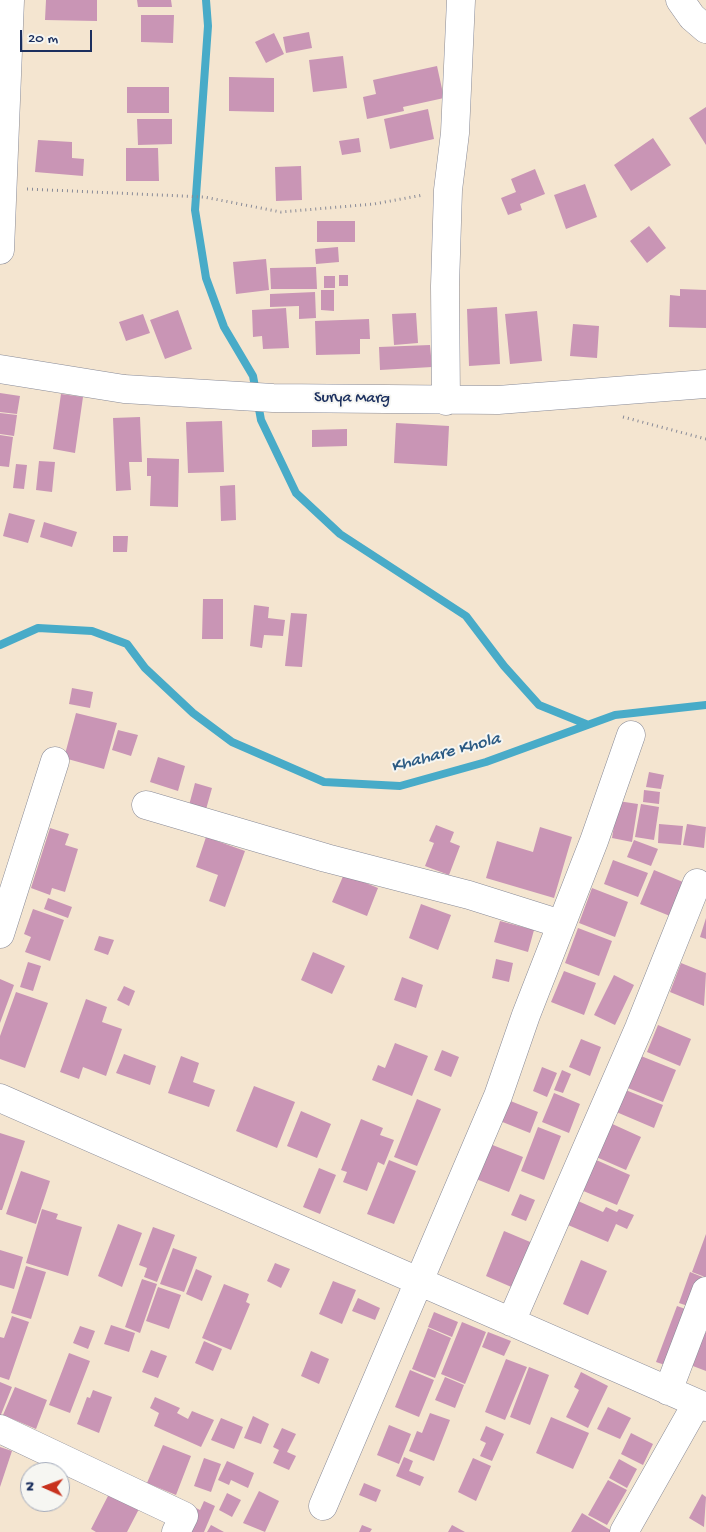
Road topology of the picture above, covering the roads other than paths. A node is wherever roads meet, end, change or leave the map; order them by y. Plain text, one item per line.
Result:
1 (10, 0) edge
2 (461, 0) edge
3 (680, 0) edge
4 (706, 29) edge
5 (5, 30) edge
6 (0, 250) edge
7 (0, 369) edge
8 (706, 384) edge
9 (446, 401) junction
10 (631, 735) dead end
11 (55, 761) dead end
12 (146, 805) dead end
13 (697, 883) dead end
14 (561, 924) junction
15 (0, 934) edge
16 (1, 1103) edge
17 (420, 1281) junction
18 (706, 1292) edge
19 (511, 1322) junction
20 (668, 1391) junction
21 (702, 1405) edge
22 (0, 1429) edge
23 (323, 1506) dead end
24 (176, 1532) edge
25 (624, 1532) edge

1 - 5 street
2 - 9 street
3 - 4 street
5 - 6 street
7 - 9 street, Surya Marg
8 - 9 street, Surya Marg
10 - 14 street
11 - 15 street
12 - 14 street
13 - 19 street
14 - 17 street
16 - 17 street
17 - 19 street
17 - 23 street
18 - 20 street
19 - 20 street
20 - 21 street
21 - 25 street
22 - 24 street

